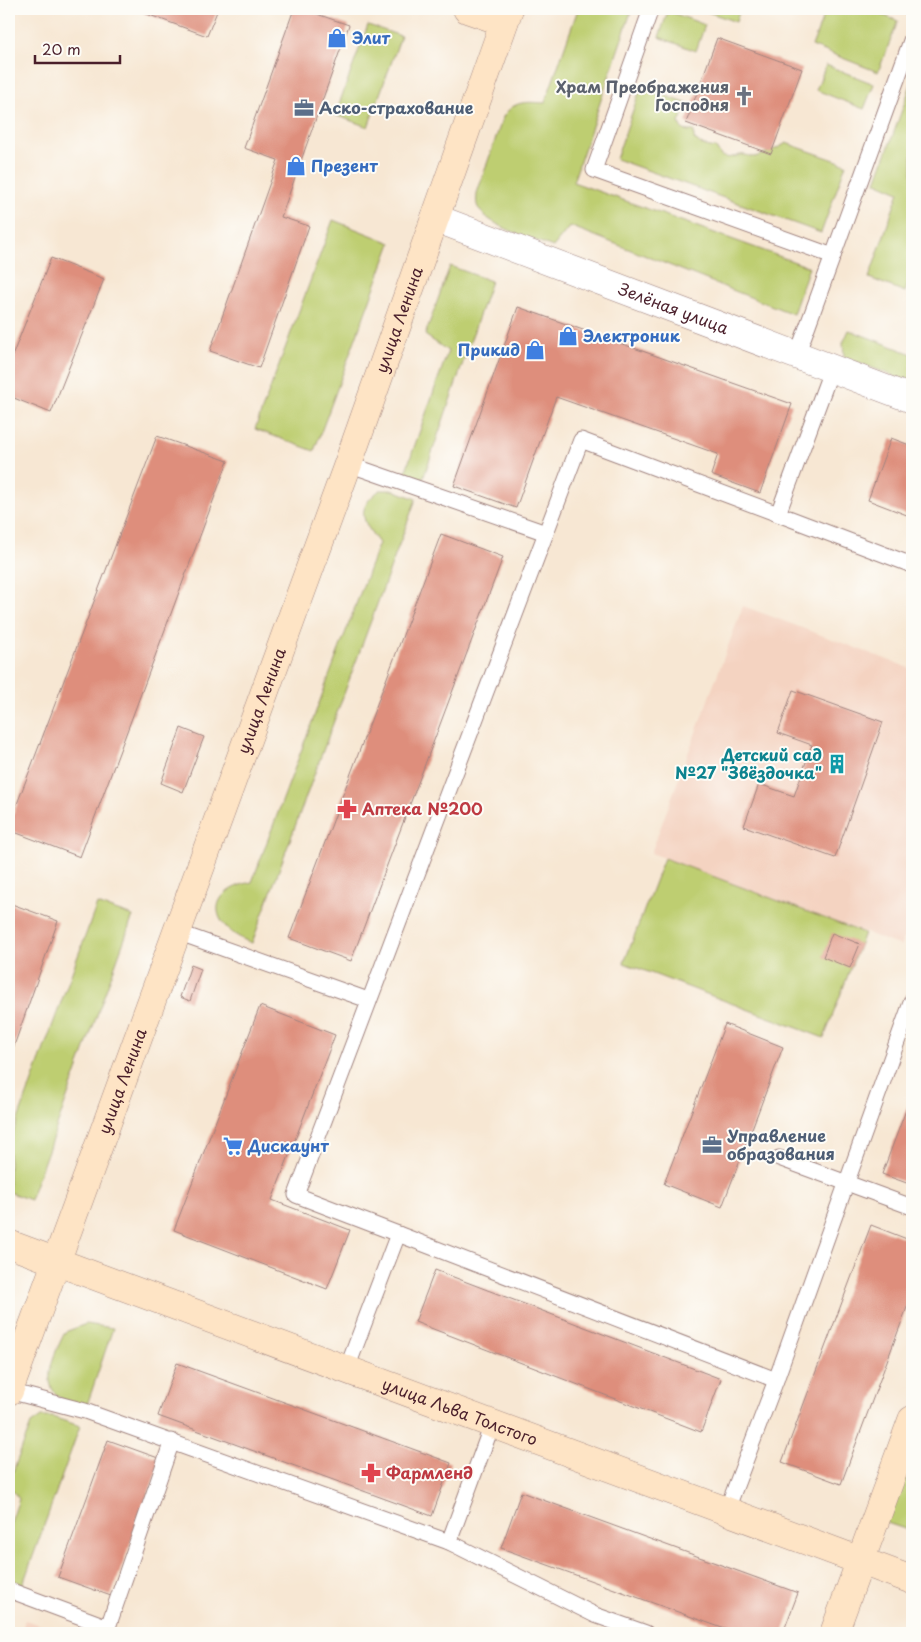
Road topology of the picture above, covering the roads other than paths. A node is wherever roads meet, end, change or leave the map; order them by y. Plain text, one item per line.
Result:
1 (467, 9) edge
2 (652, 9) edge
3 (506, 15) edge
4 (912, 38) edge
5 (435, 218) junction
6 (833, 256) junction
7 (797, 355) junction
8 (832, 368) junction
9 (912, 399) edge
10 (348, 464) junction
11 (778, 514) junction
12 (546, 533) junction
13 (912, 565) edge
14 (177, 932) junction
15 (368, 1000) junction
16 (912, 1000) edge
17 (779, 1158) dead end
18 (848, 1183) junction
19 (912, 1207) edge
20 (398, 1234) junction
21 (9, 1244) edge
22 (56, 1261) junction
23 (346, 1371) junction
24 (776, 1380) junction
25 (9, 1390) edge
26 (912, 1420) edge
27 (492, 1425) junction
28 (172, 1441) junction
29 (726, 1512) junction
30 (449, 1542) junction
31 (860, 1561) junction
32 (912, 1580) edge
33 (9, 1590) edge
34 (646, 1633) edge
35 (834, 1633) edge

1 - 3 main road
2 - 6 lane
3 - 5 main road, улица Ленина
4 - 6 lane
5 - 7 street, Зелёная улица
5 - 10 main road, улица Ленина
6 - 7 lane
7 - 8 street, Зелёная улица
8 - 9 street, Зелёная улица
8 - 11 lane
10 - 12 lane
10 - 14 main road, улица Ленина
11 - 12 lane
11 - 13 lane
12 - 15 lane
14 - 15 lane
14 - 22 main road, улица Ленина
15 - 20 lane
16 - 18 lane
17 - 18 lane
18 - 19 lane
18 - 24 lane
20 - 23 lane
20 - 24 lane
21 - 22 main road, улица Льва Толстого
22 - 23 main road, улица Льва Толстого
22 - 25 main road, улица Ленина
23 - 27 main road, улица Льва Толстого
24 - 29 lane
25 - 28 lane
26 - 31 main road
27 - 29 main road, улица Льва Толстого
27 - 30 lane
28 - 30 lane
28 - 33 lane
29 - 31 main road, улица Льва Толстого
30 - 34 lane
31 - 32 main road, улица Льва Толстого
31 - 35 main road

